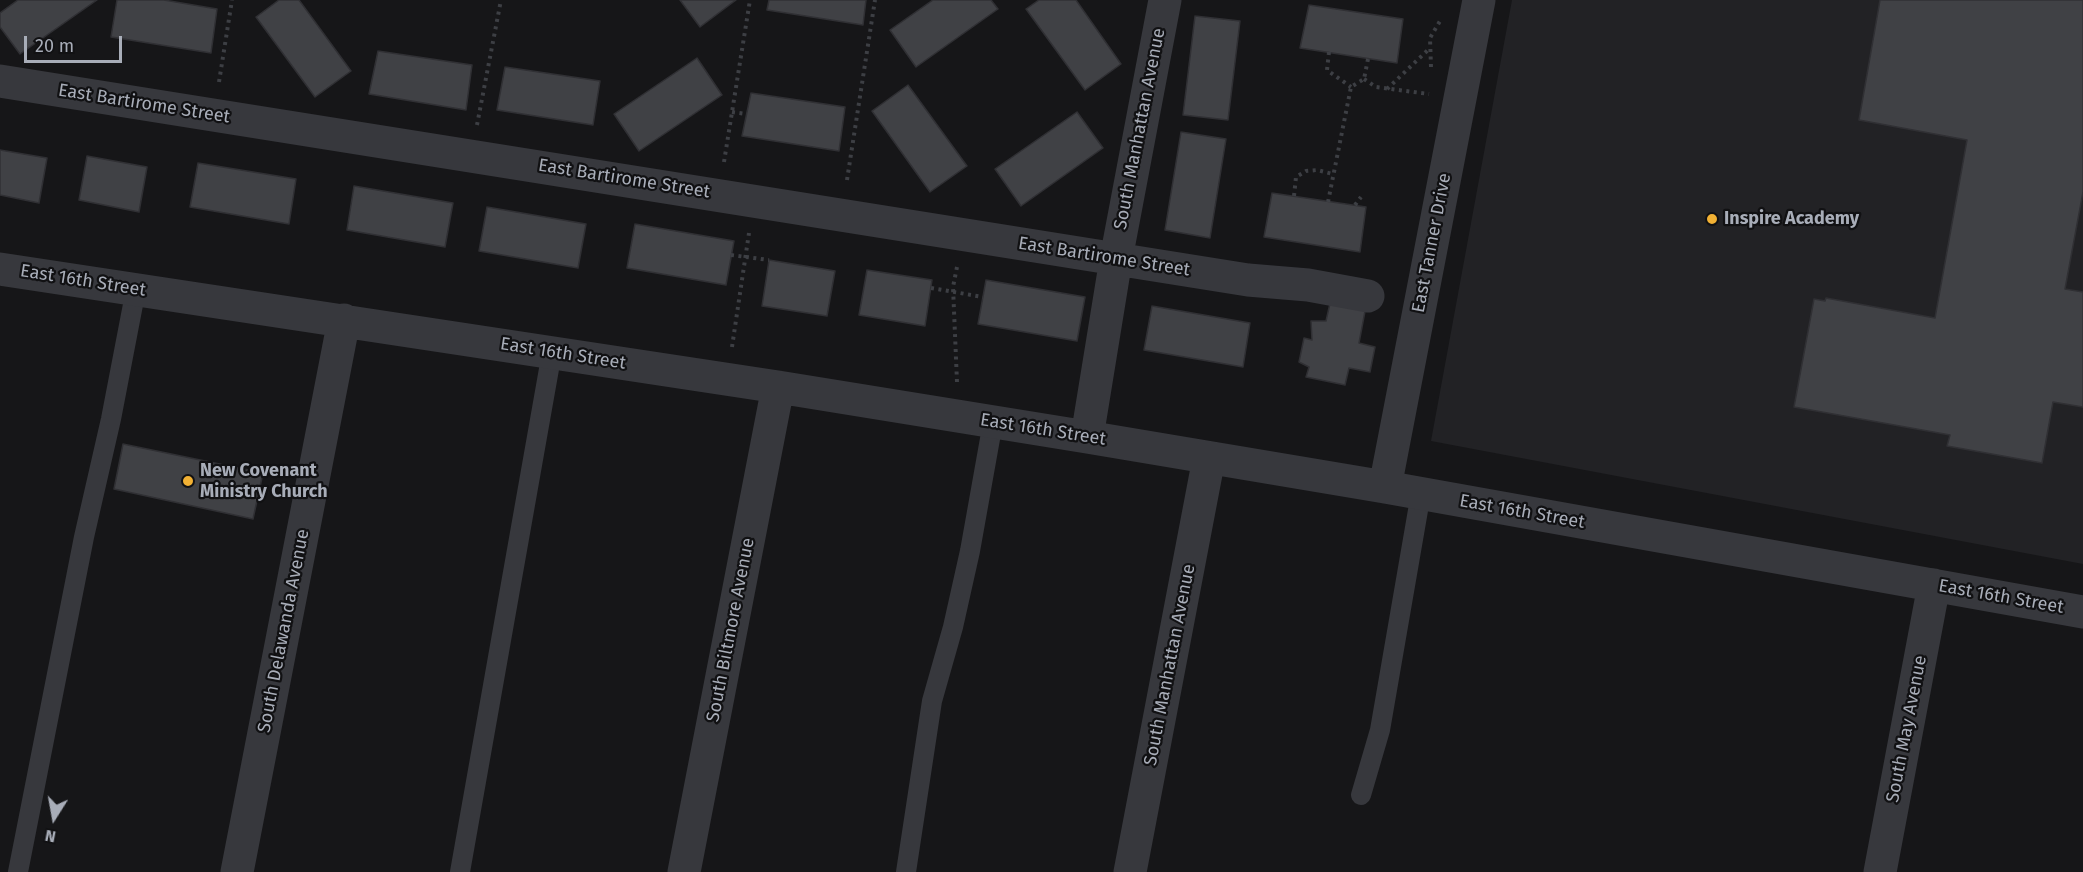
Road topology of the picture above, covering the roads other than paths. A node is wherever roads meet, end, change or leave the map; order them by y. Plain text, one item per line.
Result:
1 (1165, 0) edge
2 (1479, 0) edge
3 (0, 81) edge
4 (1116, 259) junction
5 (0, 269) edge
6 (136, 289) junction
7 (1368, 296) dead end
8 (344, 320) junction
9 (552, 352) junction
10 (778, 387) junction
11 (993, 422) junction
12 (1087, 437) junction
13 (1209, 458) junction
14 (1385, 487) junction
15 (1421, 493) junction
16 (1934, 585) junction
17 (2083, 612) edge
18 (1361, 795) dead end
19 (18, 872) edge
20 (237, 872) edge
21 (460, 872) edge
22 (684, 872) edge
23 (906, 872) edge
24 (1130, 872) edge
25 (1880, 872) edge

1 - 4 street, South Manhattan Avenue
2 - 14 street, East Tanner Drive
3 - 4 street, East Bartirome Street
4 - 7 street, East Bartirome Street
4 - 12 street, South Manhattan Avenue
5 - 6 street, East 16th Street
6 - 8 street, East 16th Street
6 - 19 lane
8 - 9 street, East 16th Street
8 - 20 street, South Delawanda Avenue
9 - 10 street, East 16th Street
9 - 21 lane
10 - 11 street, East 16th Street
10 - 22 street, South Biltmore Avenue
11 - 12 street, East 16th Street
11 - 23 lane
12 - 13 street, East 16th Street
13 - 14 street, East 16th Street
13 - 24 street, South Manhattan Avenue
14 - 15 street, East 16th Street
15 - 16 street, East 16th Street
15 - 18 lane
16 - 17 street, East 16th Street
16 - 25 street, South May Avenue

